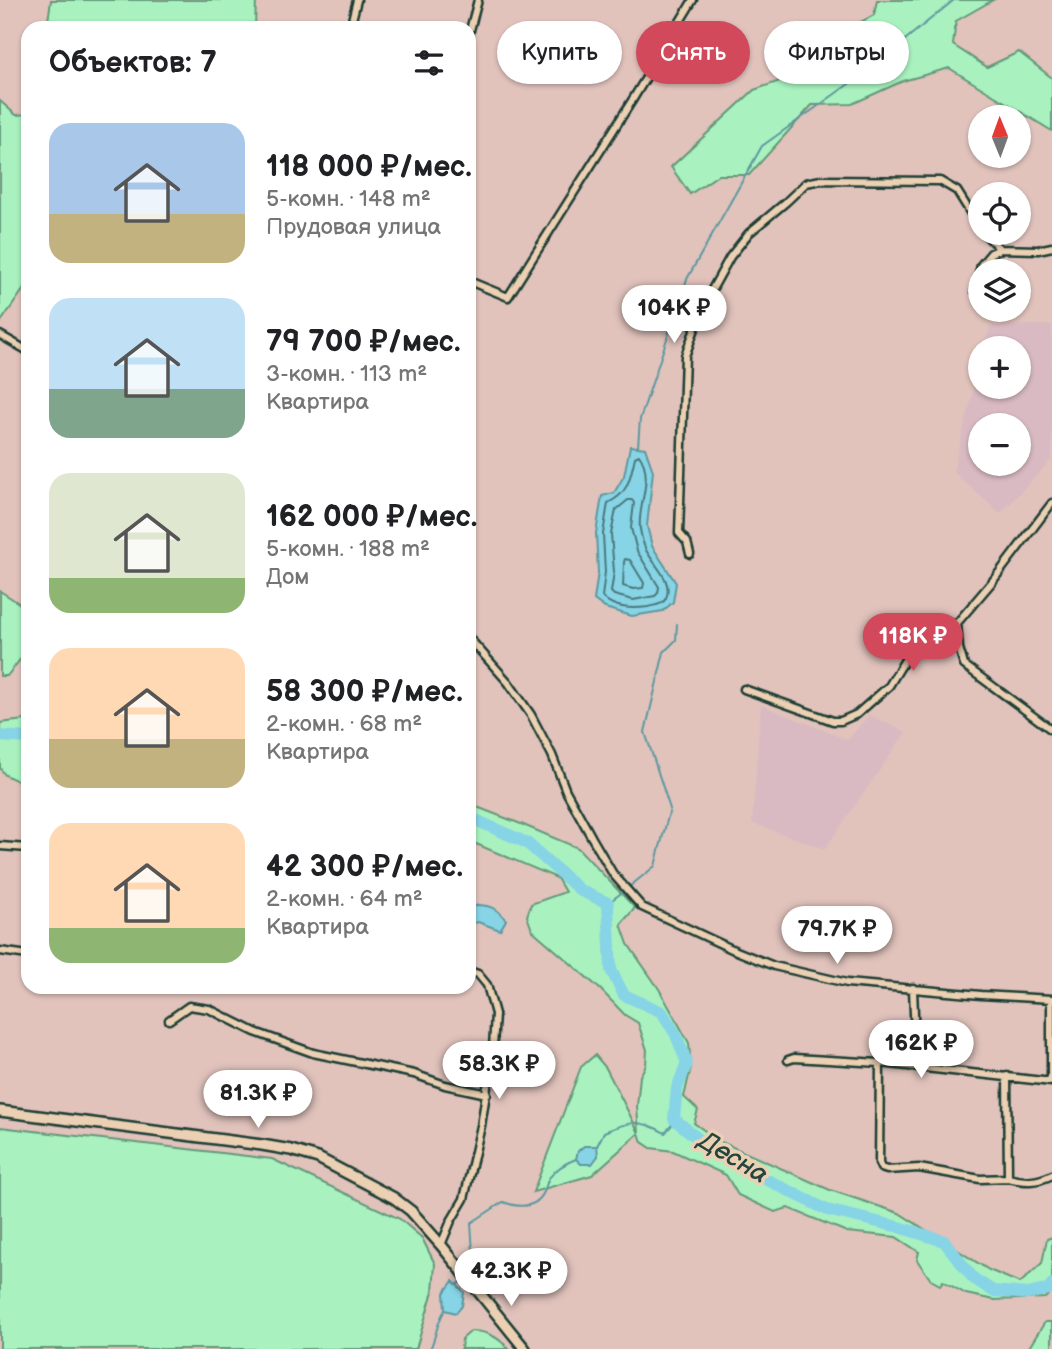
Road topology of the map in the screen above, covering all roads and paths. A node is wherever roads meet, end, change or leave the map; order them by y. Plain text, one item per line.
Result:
1 (357, 0) edge
2 (478, 0) edge
3 (693, 0) edge
4 (352, 21) edge
5 (472, 21) edge
6 (968, 209) edge
7 (997, 245) edge
8 (1052, 247) edge
9 (1000, 248) junction
10 (986, 259) edge
11 (476, 284) edge
12 (0, 335) edge
13 (21, 347) edge
14 (1052, 503) edge
15 (691, 554) dead end
16 (957, 623) junction
17 (476, 646) edge
18 (744, 689) dead end
19 (1052, 730) edge
20 (0, 846) edge
21 (21, 848) edge
22 (0, 951) edge
23 (21, 954) edge
24 (476, 973) edge
25 (913, 988) junction
26 (1051, 999) edge
27 (169, 1020) dead end
28 (788, 1060) dead end
29 (880, 1063) junction
30 (916, 1066) junction
31 (1007, 1076) junction
32 (1051, 1082) edge
33 (487, 1094) junction
34 (0, 1111) edge
35 (1052, 1175) edge
36 (1008, 1178) junction
37 (441, 1245) junction
38 (525, 1349) edge

1 - 4 street
2 - 5 street
3 - 11 street
6 - 15 street
7 - 9 street
8 - 9 street
9 - 10 street
12 - 13 street
14 - 16 street
16 - 18 street
16 - 19 street
17 - 25 street
20 - 21 street
22 - 23 street
24 - 33 street
25 - 26 street
25 - 30 street
26 - 32 street
27 - 33 street
28 - 29 street
29 - 30 street
29 - 36 street
30 - 31 street
31 - 32 street
31 - 36 street
33 - 37 street
34 - 37 street
35 - 36 street
37 - 38 street

